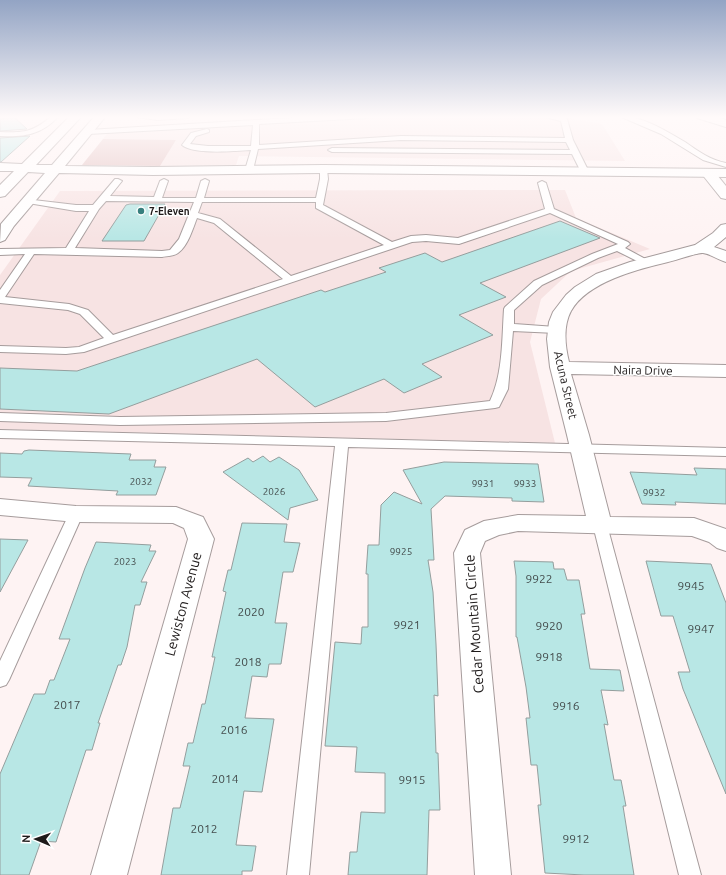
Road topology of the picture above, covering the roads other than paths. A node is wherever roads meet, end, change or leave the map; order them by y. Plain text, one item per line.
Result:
1 (35, 157) edge
2 (67, 157) edge
3 (253, 157) edge
4 (578, 157) edge
5 (701, 157) edge
6 (726, 165) edge
7 (0, 167) edge
8 (24, 168) junction
9 (249, 170) junction
10 (585, 172) junction
11 (708, 173) junction
12 (726, 173) edge
13 (324, 174) junction
14 (51, 175) junction
15 (7, 178) edge
16 (118, 181) junction
17 (164, 181) junction
18 (205, 181) junction
19 (542, 183) junction
20 (723, 189) edge
21 (0, 193) edge
22 (103, 198) junction
23 (157, 200) junction
24 (199, 200) junction
25 (320, 200) junction
26 (28, 201) junction
27 (95, 208) junction
28 (550, 210) junction
29 (193, 214) junction
30 (726, 228) edge
31 (0, 237) edge
32 (392, 246) junction
33 (702, 247) junction
34 (618, 248) junction
35 (69, 251) junction
36 (0, 252) edge
37 (32, 252) junction
38 (726, 257) edge
39 (646, 262) junction
40 (290, 280) junction
41 (0, 298) edge
42 (508, 327) junction
43 (556, 330) junction
44 (112, 340) junction
45 (0, 349) edge
46 (560, 368) junction
47 (726, 371) edge
48 (0, 417) edge
49 (0, 434) edge
50 (342, 442) junction
51 (582, 448) junction
52 (726, 452) edge
53 (0, 508) edge
54 (76, 514) junction
55 (600, 525) junction
56 (726, 542) edge
57 (0, 680) edge
58 (109, 875) edge
59 (298, 875) edge
60 (493, 875) edge
61 (690, 875) edge

1 - 8 main road
2 - 14 main road
3 - 9 lane
4 - 10 lane
5 - 6 lane
7 - 8 main road
8 - 14 main road
8 - 15 main road
9 - 13 main road
9 - 14 main road
10 - 11 main road
10 - 13 main road
11 - 12 main road
11 - 20 main road
13 - 18 main road
13 - 19 main road
13 - 25 lane
14 - 15 main road
14 - 16 main road
14 - 26 main road
15 - 21 main road
16 - 17 main road
16 - 22 lane
17 - 18 main road
17 - 23 lane
18 - 24 lane
19 - 20 main road
19 - 28 lane
22 - 23 lane
22 - 27 lane
23 - 24 lane
24 - 25 lane
24 - 29 lane
25 - 32 lane
26 - 27 lane
26 - 31 main road
27 - 35 lane
28 - 32 lane
28 - 34 lane
29 - 35 lane
29 - 40 lane
30 - 33 main road, Acuna Street
32 - 40 lane
33 - 38 main road
33 - 39 main road, Acuna Street
34 - 39 lane
34 - 42 lane
35 - 37 lane
36 - 37 lane
37 - 41 lane
39 - 43 main road, Acuna Street
40 - 44 lane
41 - 44 lane
42 - 43 lane
42 - 48 lane
43 - 46 main road, Acuna Street
44 - 45 lane
46 - 47 main road, Naira Drive
46 - 51 main road, Acuna Street
49 - 50 lane
50 - 51 lane
50 - 59 lane
51 - 52 lane
51 - 55 main road, Acuna Street
53 - 54 main road, Lewiston Avenue
54 - 57 lane
54 - 58 main road, Lewiston Avenue
55 - 56 main road, Cedar Mountain Circle
55 - 60 main road, Cedar Mountain Circle
55 - 61 lane

